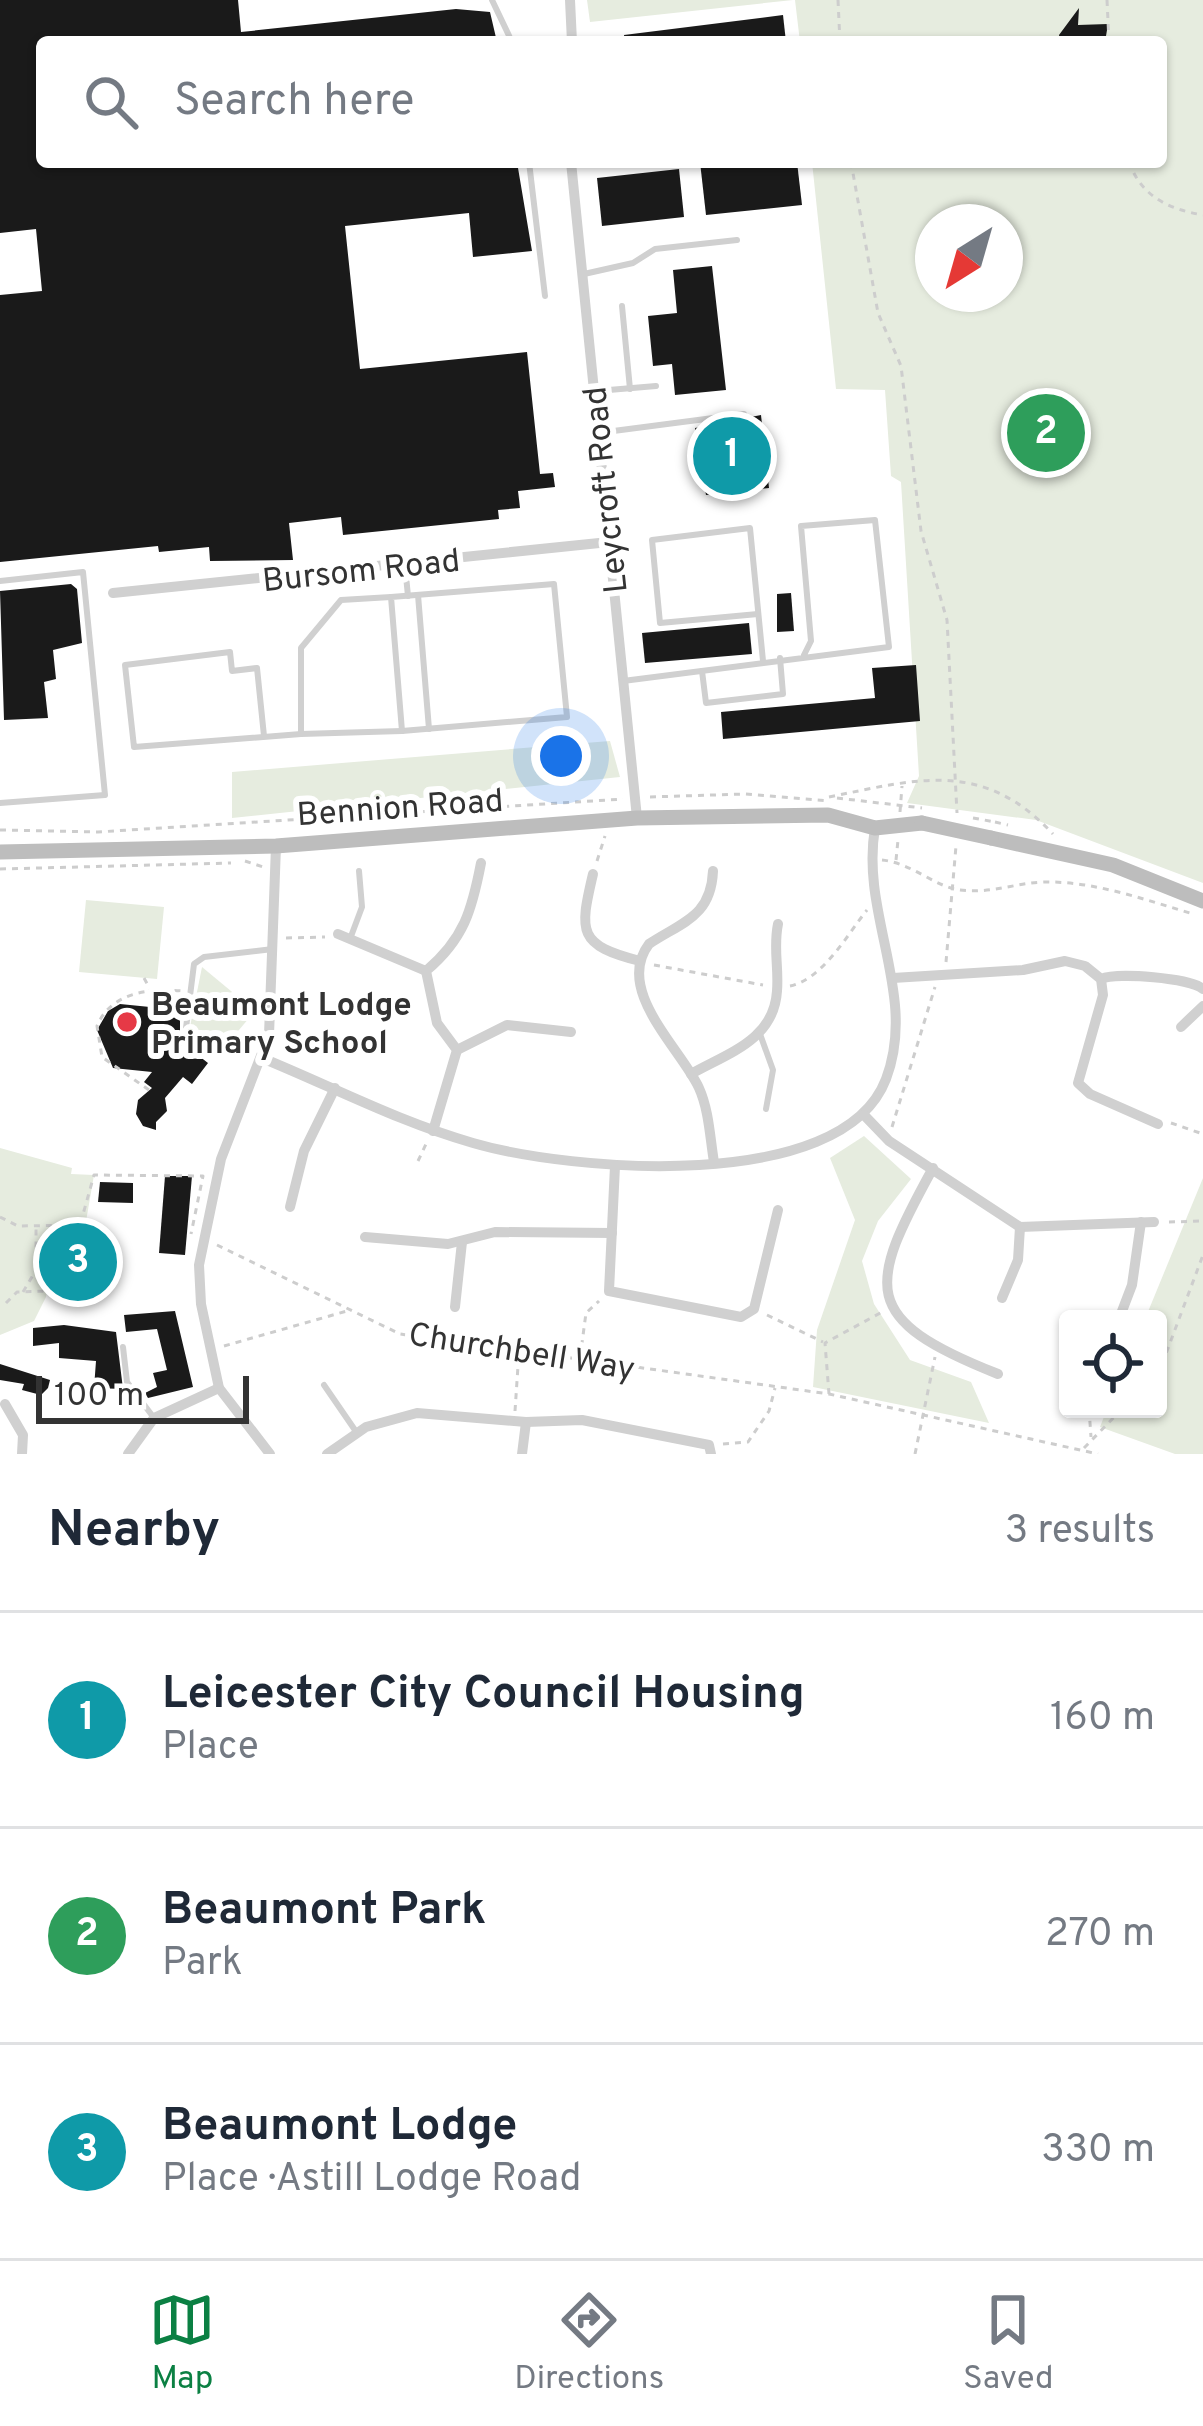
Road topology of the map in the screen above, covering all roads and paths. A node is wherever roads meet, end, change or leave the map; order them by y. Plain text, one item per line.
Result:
1 (492, 0) edge
2 (569, 0) edge
3 (838, 0) edge
4 (1107, 0) edge
5 (509, 36) edge
6 (572, 36) edge
7 (841, 36) edge
8 (1109, 36) edge
9 (530, 168) edge
10 (572, 168) edge
11 (851, 168) edge
12 (1132, 168) edge
13 (1203, 215) edge
14 (737, 240) dead end
15 (581, 275) junction
16 (545, 296) dead end
17 (622, 307) dead end
18 (656, 386) dead end
19 (630, 389) junction
20 (593, 392) junction
21 (744, 414) dead end
22 (598, 434) junction
23 (609, 542) junction
24 (405, 566) junction
25 (0, 581) edge
26 (113, 593) dead end
27 (413, 596) junction
28 (391, 597) junction
29 (758, 614) junction
30 (804, 655) junction
31 (780, 658) junction
32 (763, 661) junction
33 (702, 669) junction
34 (623, 681) junction
35 (429, 729) junction
36 (402, 731) junction
37 (301, 734) junction
38 (264, 736) junction
39 (956, 777) junction
40 (635, 798) junction
41 (0, 803) edge
42 (828, 806) junction
43 (922, 816) junction
44 (637, 818) junction
45 (610, 820) junction
46 (958, 823) dead end
47 (875, 828) junction
48 (0, 830) edge
49 (956, 845) dead end
50 (276, 846) junction
51 (0, 852) edge
52 (1068, 855) junction
53 (872, 860) junction
54 (245, 861) dead end
55 (481, 863) dead end
56 (0, 869) edge
57 (359, 871) dead end
58 (713, 871) dead end
59 (593, 874) joint
60 (952, 889) junction
61 (875, 899) junction
62 (1203, 901) edge
63 (1203, 918) edge
64 (778, 924) dead end
65 (344, 937) junction
66 (275, 943) junction
67 (640, 961) junction
68 (427, 971) junction
69 (940, 975) junction
70 (144, 978) dead end
71 (893, 978) junction
72 (1101, 980) junction
73 (778, 986) junction
74 (1203, 988) edge
75 (151, 990) junction
76 (189, 992) junction
77 (1203, 1006) edge
78 (1180, 1027) dead end
79 (186, 1028) dead end
80 (571, 1032) dead end
81 (760, 1034) junction
82 (457, 1050) junction
83 (262, 1058) junction
84 (691, 1074) junction
85 (335, 1088) junction
86 (149, 1090) dead end
87 (766, 1109) dead end
88 (864, 1115) junction
89 (1158, 1124) joint
90 (433, 1131) junction
91 (1203, 1134) edge
92 (889, 1141) junction
93 (418, 1161) dead end
94 (714, 1162) junction
95 (615, 1166) junction
96 (933, 1168) junction
97 (290, 1207) dead end
98 (778, 1210) dead end
99 (0, 1217) edge
100 (1148, 1222) junction
101 (1203, 1222) edge
102 (36, 1226) junction
103 (80, 1226) junction
104 (1019, 1227) junction
105 (612, 1233) junction
106 (201, 1238) junction
107 (364, 1238) dead end
108 (462, 1242) junction
109 (1203, 1255) edge
110 (48, 1291) dead end
111 (609, 1291) junction
112 (23, 1292) junction
113 (90, 1294) dead end
114 (1003, 1298) dead end
115 (6, 1303) dead end
116 (894, 1306) junction
117 (455, 1307) dead end
118 (754, 1309) junction
119 (351, 1310) junction
120 (1122, 1310) edge
121 (825, 1343) junction
122 (123, 1347) dead end
123 (210, 1347) junction
124 (936, 1350) junction
125 (519, 1351) junction
126 (1167, 1351) edge
127 (579, 1359) junction
128 (998, 1374) dead end
129 (324, 1385) dead end
130 (775, 1387) junction
131 (219, 1388) junction
132 (829, 1394) junction
133 (5, 1404) dead end
134 (923, 1415) junction
135 (154, 1418) junction
136 (1089, 1418) edge
137 (1112, 1418) edge
138 (520, 1420) junction
139 (357, 1433) junction
140 (1090, 1439) junction
141 (710, 1449) edge
142 (1086, 1452) edge
143 (22, 1454) edge
144 (128, 1454) edge
145 (270, 1454) edge
146 (327, 1454) edge
147 (522, 1454) edge
148 (915, 1454) edge
149 (1099, 1454) edge

1 - 5 lane
2 - 6 street
3 - 7 path
4 - 8 path
9 - 16 lane
10 - 15 street, Leycroft Road
11 - 39 path
12 - 13 path
14 - 15 lane
15 - 20 street, Leycroft Road
17 - 19 lane
18 - 19 lane
19 - 20 lane
20 - 22 street, Leycroft Road
21 - 22 lane
22 - 23 street, Leycroft Road
23 - 24 street, Bursom Road
23 - 34 street, Leycroft Road
24 - 26 street, Bursom Road
24 - 27 lane
25 - 41 lane
27 - 28 lane
27 - 35 lane
27 - 35 lane
28 - 36 lane
28 - 37 lane
29 - 29 lane
29 - 32 lane
30 - 30 lane
30 - 31 lane
31 - 32 lane
31 - 33 lane
32 - 33 lane
33 - 34 lane
34 - 40 street, Leycroft Road
35 - 36 lane
36 - 37 lane
37 - 38 lane
38 - 38 lane
39 - 42 path
39 - 46 path
39 - 52 path
40 - 42 path
40 - 44 street, Leycroft Road
40 - 48 path
42 - 43 path
42 - 44 street, Bennion Road
42 - 47 street, Bennion Road
43 - 47 street
43 - 52 street, bridge
44 - 45 street, Bennion Road
45 - 50 street, Bennion Road
45 - 59 path
47 - 53 street
49 - 60 path
50 - 51 street, Bennion Road
50 - 66 street
52 - 62 street
53 - 60 path
53 - 61 street
54 - 56 path
55 - 68 street
57 - 65 lane
58 - 67 street
59 - 67 street
60 - 63 path
60 - 69 path
61 - 71 street
61 - 73 path
64 - 73 street
65 - 66 path
65 - 68 street
66 - 76 lane
66 - 83 street
67 - 73 path
67 - 84 street
68 - 82 street
69 - 71 street
69 - 72 street
69 - 92 path
70 - 75 path
71 - 88 street
72 - 74 street
72 - 89 street
73 - 81 street
75 - 76 path
75 - 86 path
76 - 79 lane
77 - 78 street
80 - 82 street
81 - 84 street
81 - 87 lane
82 - 90 street
83 - 85 street
83 - 106 street
84 - 94 street
85 - 90 street
85 - 97 street
88 - 92 street
88 - 94 street
89 - 91 path
90 - 93 path
90 - 95 street
92 - 96 street
94 - 95 street
95 - 105 street
96 - 104 street
96 - 116 street
98 - 118 street
99 - 102 path
100 - 101 path
100 - 104 street
100 - 120 street
102 - 103 path
102 - 112 path
103 - 106 path
103 - 113 path
104 - 114 street
105 - 108 street
105 - 111 street
106 - 119 path, Churchbell Way
106 - 123 street
107 - 108 street
108 - 117 street
109 - 126 path
110 - 112 path
111 - 118 street
111 - 127 path
112 - 115 path
116 - 121 path
116 - 124 street
118 - 121 path
119 - 123 path
119 - 125 path, Churchbell Way
121 - 132 path
122 - 135 lane
123 - 131 street
124 - 128 street
124 - 134 path
125 - 127 path, Churchbell Way
125 - 138 path
127 - 130 path, Churchbell Way
129 - 139 lane
130 - 132 path, Churchbell Way
130 - 141 path
131 - 135 street
131 - 145 street
132 - 134 path, Churchbell Way
133 - 143 street
134 - 142 path, Churchbell Way
134 - 148 path
135 - 144 street
136 - 140 path
137 - 140 path
138 - 139 street
138 - 141 street
138 - 147 street
139 - 146 street
140 - 142 path
142 - 149 path, Churchbell Way

